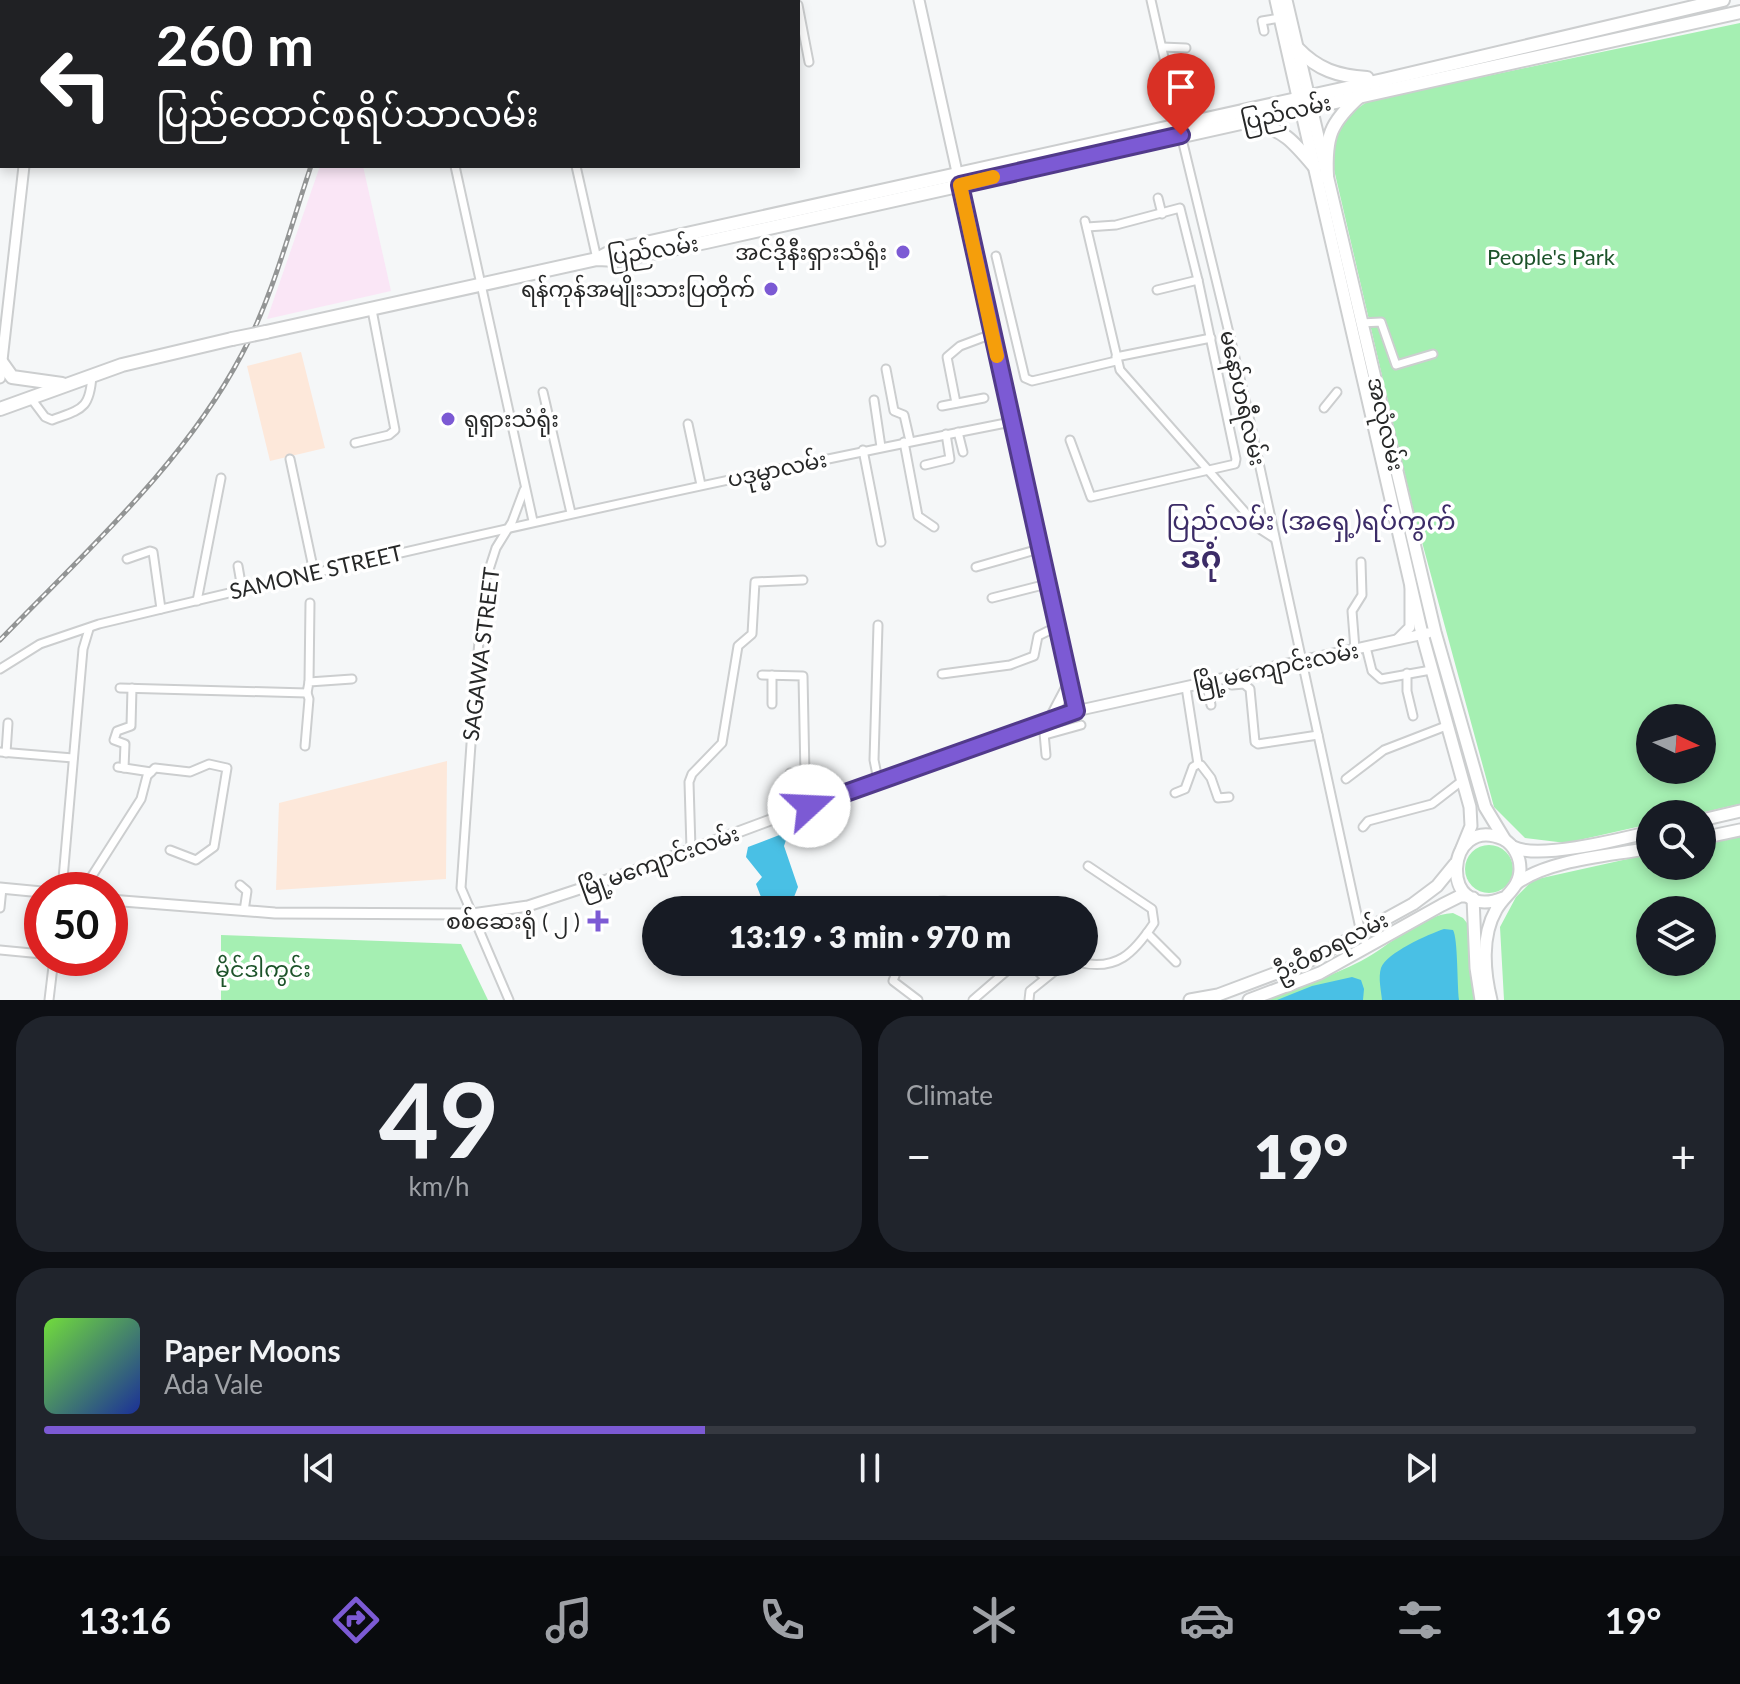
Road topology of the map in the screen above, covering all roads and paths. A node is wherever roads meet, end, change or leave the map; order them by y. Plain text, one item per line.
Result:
1 (919, 0) edge
2 (1151, 0) edge
3 (1276, 0) edge
4 (1286, 0) edge
5 (1723, 0) edge
6 (1740, 12) edge
7 (800, 17) edge
8 (1280, 18) junction
9 (1264, 31) dead end
10 (1162, 47) junction
11 (1186, 48) dead end
12 (1297, 48) junction
13 (809, 62) dead end
14 (1383, 80) junction
15 (1362, 94) junction
16 (1305, 102) junction
17 (1249, 121) junction
18 (1180, 130) junction
19 (1314, 166) junction
20 (24, 168) edge
21 (455, 168) edge
22 (576, 168) edge
23 (1327, 177) junction
24 (959, 179) junction
25 (1158, 198) dead end
26 (1327, 200) junction
27 (1162, 214) junction
28 (996, 256) dead end
29 (597, 259) junction
30 (1198, 280) junction
31 (481, 285) junction
32 (1157, 290) dead end
33 (372, 310) junction
34 (1361, 323) junction
35 (992, 334) junction
36 (1211, 338) junction
37 (1433, 354) dead end
38 (1116, 359) junction
39 (2, 363) edge
40 (886, 369) dead end
41 (92, 375) junction
42 (0, 378) edge
43 (65, 384) junction
44 (543, 392) dead end
45 (1337, 392) dead end
46 (30, 397) junction
47 (984, 398) dead end
48 (874, 400) dead end
49 (956, 403) junction
50 (942, 406) dead end
51 (1324, 408) dead end
52 (0, 409) edge
53 (1011, 422) junction
54 (688, 424) dead end
55 (958, 432) junction
56 (946, 434) junction
57 (1070, 440) dead end
58 (907, 442) junction
59 (355, 443) dead end
60 (881, 447) junction
61 (863, 450) junction
62 (963, 452) dead end
63 (290, 459) dead end
64 (925, 465) dead end
65 (1209, 471) junction
66 (221, 478) dead end
67 (701, 485) junction
68 (524, 490) junction
69 (571, 513) junction
70 (544, 519) joint
71 (533, 521) junction
72 (510, 526) junction
73 (934, 527) dead end
74 (1274, 538) junction
75 (881, 542) dead end
76 (1039, 549) junction
77 (127, 559) dead end
78 (1361, 562) dead end
79 (238, 566) dead end
80 (976, 567) dead end
81 (314, 572) junction
82 (803, 580) dead end
83 (1047, 584) junction
84 (1410, 584) junction
85 (242, 589) junction
86 (992, 598) dead end
87 (197, 601) junction
88 (310, 603) dead end
89 (161, 609) junction
90 (878, 625) dead end
91 (1056, 627) junction
92 (89, 629) junction
93 (1435, 632) junction
94 (1422, 634) junction
95 (1397, 640) junction
96 (1366, 647) junction
97 (1355, 649) junction
98 (1302, 661) junction
99 (0, 669) edge
100 (1431, 670) junction
101 (1407, 673) junction
102 (942, 674) dead end
103 (762, 675) dead end
104 (772, 675) junction
105 (1229, 677) junction
106 (352, 679) dead end
107 (309, 682) junction
108 (1206, 682) junction
109 (1069, 683) junction
110 (1186, 687) junction
111 (120, 688) dead end
112 (132, 688) junction
113 (307, 693) junction
114 (772, 704) dead end
115 (1211, 705) dead end
116 (1098, 706) junction
117 (1076, 711) junction
118 (1413, 716) dead end
119 (1047, 720) junction
120 (8, 723) dead end
121 (1081, 725) dead end
122 (1446, 726) junction
123 (1045, 735) junction
124 (1318, 735) junction
125 (305, 746) dead end
126 (3, 753) edge
127 (1046, 755) dead end
128 (73, 758) junction
129 (1198, 764) junction
130 (151, 772) junction
131 (790, 773) dead end
132 (805, 775) junction
133 (1346, 779) dead end
134 (878, 780) junction
135 (1463, 780) junction
136 (1175, 793) dead end
137 (1229, 797) dead end
138 (809, 806) junction
139 (1740, 811) edge
140 (1716, 817) edge
141 (1363, 827) dead end
142 (1740, 830) edge
143 (1636, 835) edge
144 (1716, 835) edge
145 (1603, 843) junction
146 (1509, 844) junction
147 (1462, 848) junction
148 (691, 849) junction
149 (170, 850) dead end
150 (1636, 851) edge
151 (1605, 857) junction
152 (1455, 864) junction
153 (1088, 866) dead end
154 (64, 872) edge
155 (94, 872) edge
156 (1517, 884) junction
157 (240, 885) dead end
158 (1, 888) edge
159 (24, 890) edge
160 (1471, 897) junction
161 (1503, 898) junction
162 (128, 901) edge
163 (0, 908) edge
164 (244, 911) junction
165 (472, 914) junction
166 (1147, 933) junction
167 (1361, 933) junction
168 (1367, 945) junction
169 (0, 950) edge
170 (24, 952) edge
171 (1176, 962) dead end
172 (1098, 964) edge
173 (52, 976) edge
174 (895, 976) edge
175 (1001, 976) edge
176 (1044, 977) edge
177 (1226, 996) edge
178 (49, 1000) edge
179 (509, 1000) edge
180 (918, 1000) edge
181 (973, 1000) edge
182 (1029, 1000) edge
183 (1190, 1000) edge
184 (1249, 1000) edge
185 (1481, 1000) edge
186 (1491, 1000) edge

1 - 24 main road
2 - 10 street, မနော်ဟရီလမ်း
3 - 8 main road, အလုံလမ်း
4 - 12 main road, အလုံလမ်း
5 - 14 highway, ပြည်လမ်း
6 - 15 highway, ပြည်လမ်း
7 - 13 street
8 - 9 street
8 - 16 main road, အလုံလမ်း
10 - 11 street
10 - 18 street, မနော်ဟရီလမ်း
12 - 14 highway
12 - 16 main road, အလုံလမ်း
14 - 16 highway, ပြည်လမ်း
15 - 16 highway, ပြည်လမ်း
15 - 23 highway
16 - 17 highway, ပြည်လမ်း
16 - 18 highway, ပြည်လမ်း
16 - 19 main road, အလုံလမ်း
16 - 23 main road, အလုံလမ်း
17 - 18 highway, ပြည်လမ်း
17 - 19 highway
18 - 24 highway, ပြည်လမ်း
18 - 74 street, မနော်ဟရီလမ်း
19 - 26 main road, အလုံလမ်း
20 - 39 main road
21 - 31 street
22 - 29 street
23 - 26 main road, အလုံလမ်း
24 - 29 highway, ပြည်လမ်း
24 - 35 main road
25 - 27 street
26 - 34 main road, အလုံလမ်း
26 - 84 main road, အလုံလမ်း
27 - 30 street
27 - 38 street
28 - 38 street
29 - 31 highway, ပြည်လမ်း
30 - 32 street
30 - 36 street
31 - 33 highway, ပြည်လမ်း
31 - 68 street
33 - 41 highway, ပြည်လမ်း, bridge
33 - 59 street
34 - 37 street
34 - 93 main road, အလုံလမ်း
35 - 49 street
35 - 53 main road
36 - 38 street
36 - 65 street
38 - 65 street
39 - 42 main road
39 - 43 highway
40 - 58 street
41 - 43 highway, ပြည်လမ်း
41 - 46 street
43 - 46 highway, ပြည်လမ်း
44 - 69 street
45 - 51 street
46 - 52 highway, ပြည်လမ်း
47 - 49 street
48 - 60 street
49 - 50 street
53 - 55 street, ပဒုမ္မာလမ်း
53 - 76 main road
54 - 67 street
55 - 56 street, ပဒုမ္မာလမ်း
55 - 62 street
56 - 58 street, ပဒုမ္မာလမ်း
56 - 64 street
57 - 65 street
58 - 60 street, ပဒုမ္မာလမ်း
58 - 73 street
60 - 61 street, ပဒုမ္မာလမ်း
61 - 67 street, ပဒုမ္မာလမ်း
61 - 75 street
63 - 81 street
65 - 74 street
66 - 87 street
67 - 69 street, ပဒုမ္မာလမ်း
68 - 71 street
68 - 72 street, SAGAWA STREET
69 - 70 street, ပဒုမ္မာလမ်း
70 - 71 street, SAMONE STREET
71 - 72 street, SAMONE STREET
72 - 81 street, SAMONE STREET
72 - 165 street, SAGAWA STREET
74 - 98 street, မနော်ဟရီလမ်း
76 - 80 street
76 - 83 main road
77 - 89 street
78 - 97 street
79 - 85 street
81 - 85 street, SAMONE STREET
82 - 148 street
83 - 86 street
83 - 91 main road
84 - 94 main road, အလုံလမ်း
84 - 95 main road
85 - 87 street, SAMONE STREET
87 - 89 street, SAMONE STREET
88 - 107 street
89 - 92 street, SAMONE STREET
90 - 134 street
91 - 102 street
91 - 109 main road
92 - 99 street, SAMONE STREET
92 - 128 street
93 - 94 main road, မြို့မကျောင်းလမ်း
93 - 146 main road, အလုံလမ်း
94 - 95 main road, မြို့မကျောင်းလမ်း
94 - 100 main road, အလုံလမ်း
95 - 96 main road, မြို့မကျောင်းလမ်း
96 - 97 main road, မြို့မကျောင်းလမ်း
96 - 101 street
97 - 98 main road, မြို့မကျောင်းလမ်း
98 - 105 main road, မြို့မကျောင်းလမ်း
98 - 124 street, မနော်ဟရီလမ်း
100 - 101 street
100 - 122 main road, အလုံလမ်း
101 - 118 street
103 - 104 street
104 - 114 street
104 - 132 street
105 - 108 main road, မြို့မကျောင်းလမ်း
105 - 124 street
106 - 107 street
107 - 113 street
108 - 110 main road, မြို့မကျောင်းလမ်း
108 - 115 street
109 - 116 main road
109 - 117 main road
109 - 119 main road
110 - 116 main road, မြို့မကျောင်းလမ်း
110 - 129 street
111 - 112 street
112 - 113 street
112 - 130 street
113 - 125 street
116 - 117 main road, မြို့မကျောင်းလမ်း
117 - 119 main road, မြို့မကျောင်းလမ်း
119 - 123 street
119 - 134 main road, မြို့မကျောင်းလမ်း
120 - 126 street
121 - 123 street
122 - 133 street
122 - 135 main road, အလုံလမ်း
123 - 127 street
124 - 167 street, မနော်ဟရီလမ်း
126 - 128 street
128 - 154 street
129 - 136 street
129 - 137 street
130 - 149 street
130 - 155 street
131 - 132 street
132 - 138 street
134 - 138 main road, မြို့မကျောင်းလမ်း
135 - 141 street
135 - 147 main road, အလုံလမ်း
138 - 148 main road, မြို့မကျောင်းလမ်း
139 - 140 main road
142 - 144 main road
143 - 145 main road
145 - 146 main road
145 - 151 main road
146 - 147 main road
146 - 156 main road
147 - 152 main road
148 - 165 main road, မြို့မကျောင်းလမ်း
150 - 151 main road
151 - 156 main road
152 - 160 main road
152 - 167 main road, ဦးဝီစာရလမ်း
153 - 166 street
156 - 161 main road
157 - 164 street
158 - 159 main road
158 - 163 street
160 - 161 main road
160 - 168 main road, ဦးဝီစာရလမ်း
160 - 185 main road
161 - 186 main road
162 - 164 main road, မြို့မကျောင်းလမ်း
164 - 165 main road, မြို့မကျောင်းလမ်း
165 - 179 street, SAGAWA STREET
166 - 171 street
166 - 172 street
167 - 168 street, မနော်ဟရီလမ်း
167 - 177 main road, ဦးဝီစာရလမ်း
168 - 184 main road, ဦးဝီစာရလမ်း
169 - 170 street
173 - 178 street
174 - 180 street
175 - 181 street
176 - 182 street
177 - 183 main road, ဦးဝီစာရလမ်း

